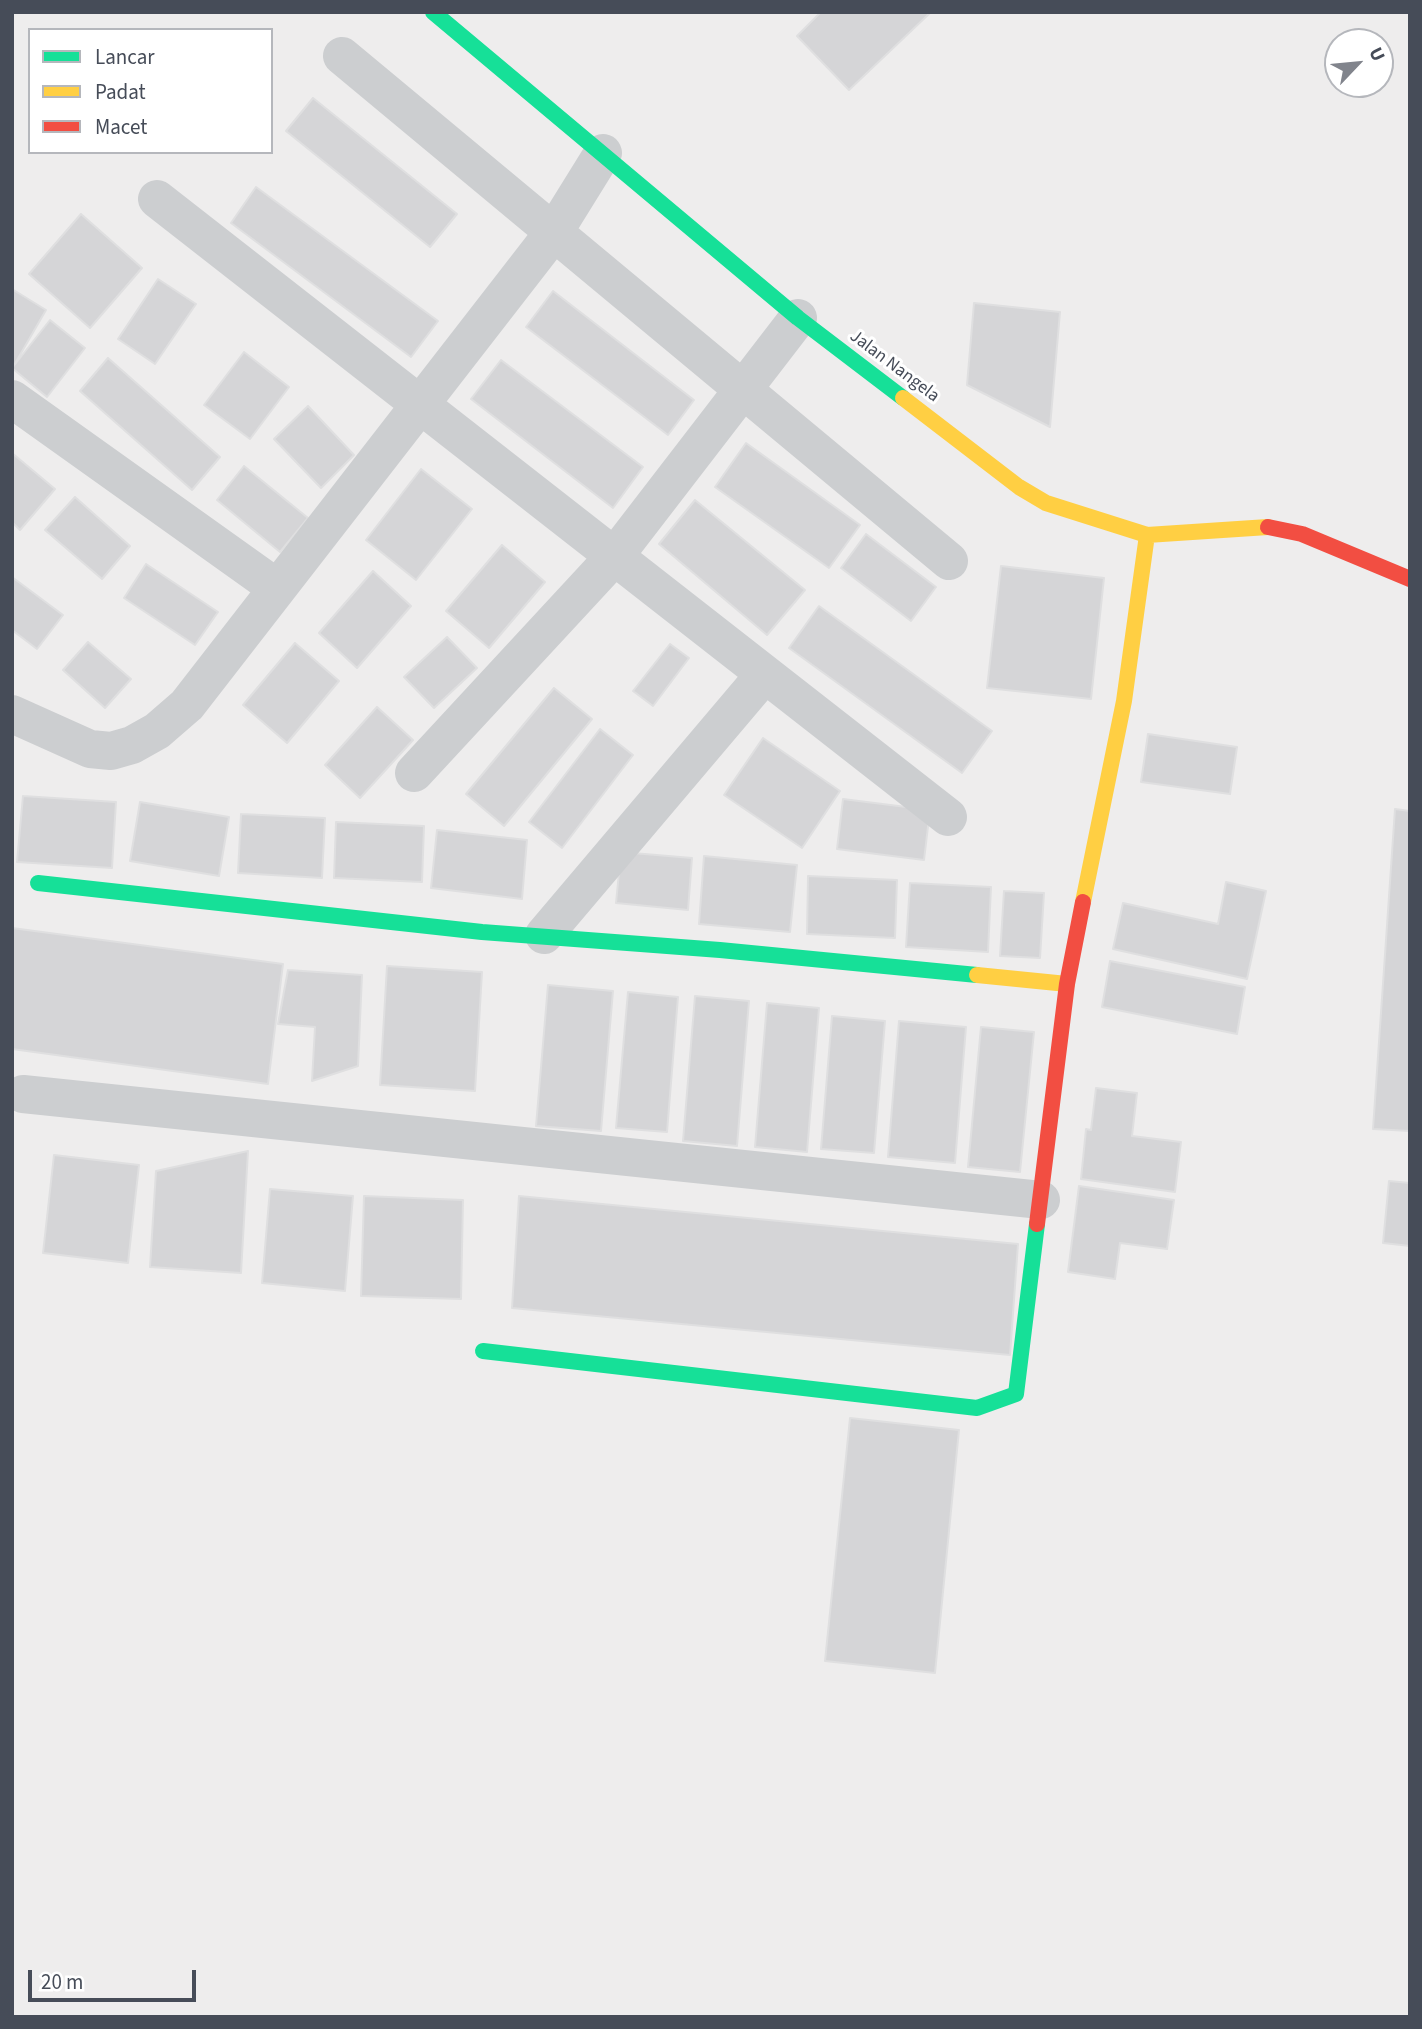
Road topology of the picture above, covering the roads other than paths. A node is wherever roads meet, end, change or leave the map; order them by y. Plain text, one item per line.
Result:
1 (433, 12) edge
2 (342, 56) dead end
3 (603, 153) junction
4 (157, 199) dead end
5 (554, 232) junction
6 (798, 318) junction
7 (743, 388) junction
8 (12, 399) edge
9 (420, 404) junction
10 (1147, 535) junction
11 (614, 557) junction
12 (949, 561) dead end
13 (1410, 579) edge
14 (277, 588) junction
15 (765, 674) junction
16 (12, 714) edge
17 (414, 773) dead end
18 (948, 817) dead end
19 (38, 883) dead end
20 (544, 935) junction
21 (1067, 984) junction
22 (23, 1094) dead end
23 (1041, 1200) junction
24 (483, 1351) dead end

1 - 3 street, Jalan Nangela
2 - 5 street
3 - 5 street
3 - 6 street, Jalan Nangela
4 - 9 street
5 - 7 street
5 - 9 street
6 - 7 street
6 - 10 street, Jalan Nangela
7 - 11 street
7 - 12 street
8 - 14 street
9 - 11 street
9 - 14 street
10 - 13 street, Jalan Nangela
10 - 21 street
11 - 15 street
11 - 17 street
14 - 16 street
15 - 18 street
15 - 20 street
19 - 20 street
20 - 21 street
21 - 23 street
22 - 23 street
23 - 24 street

